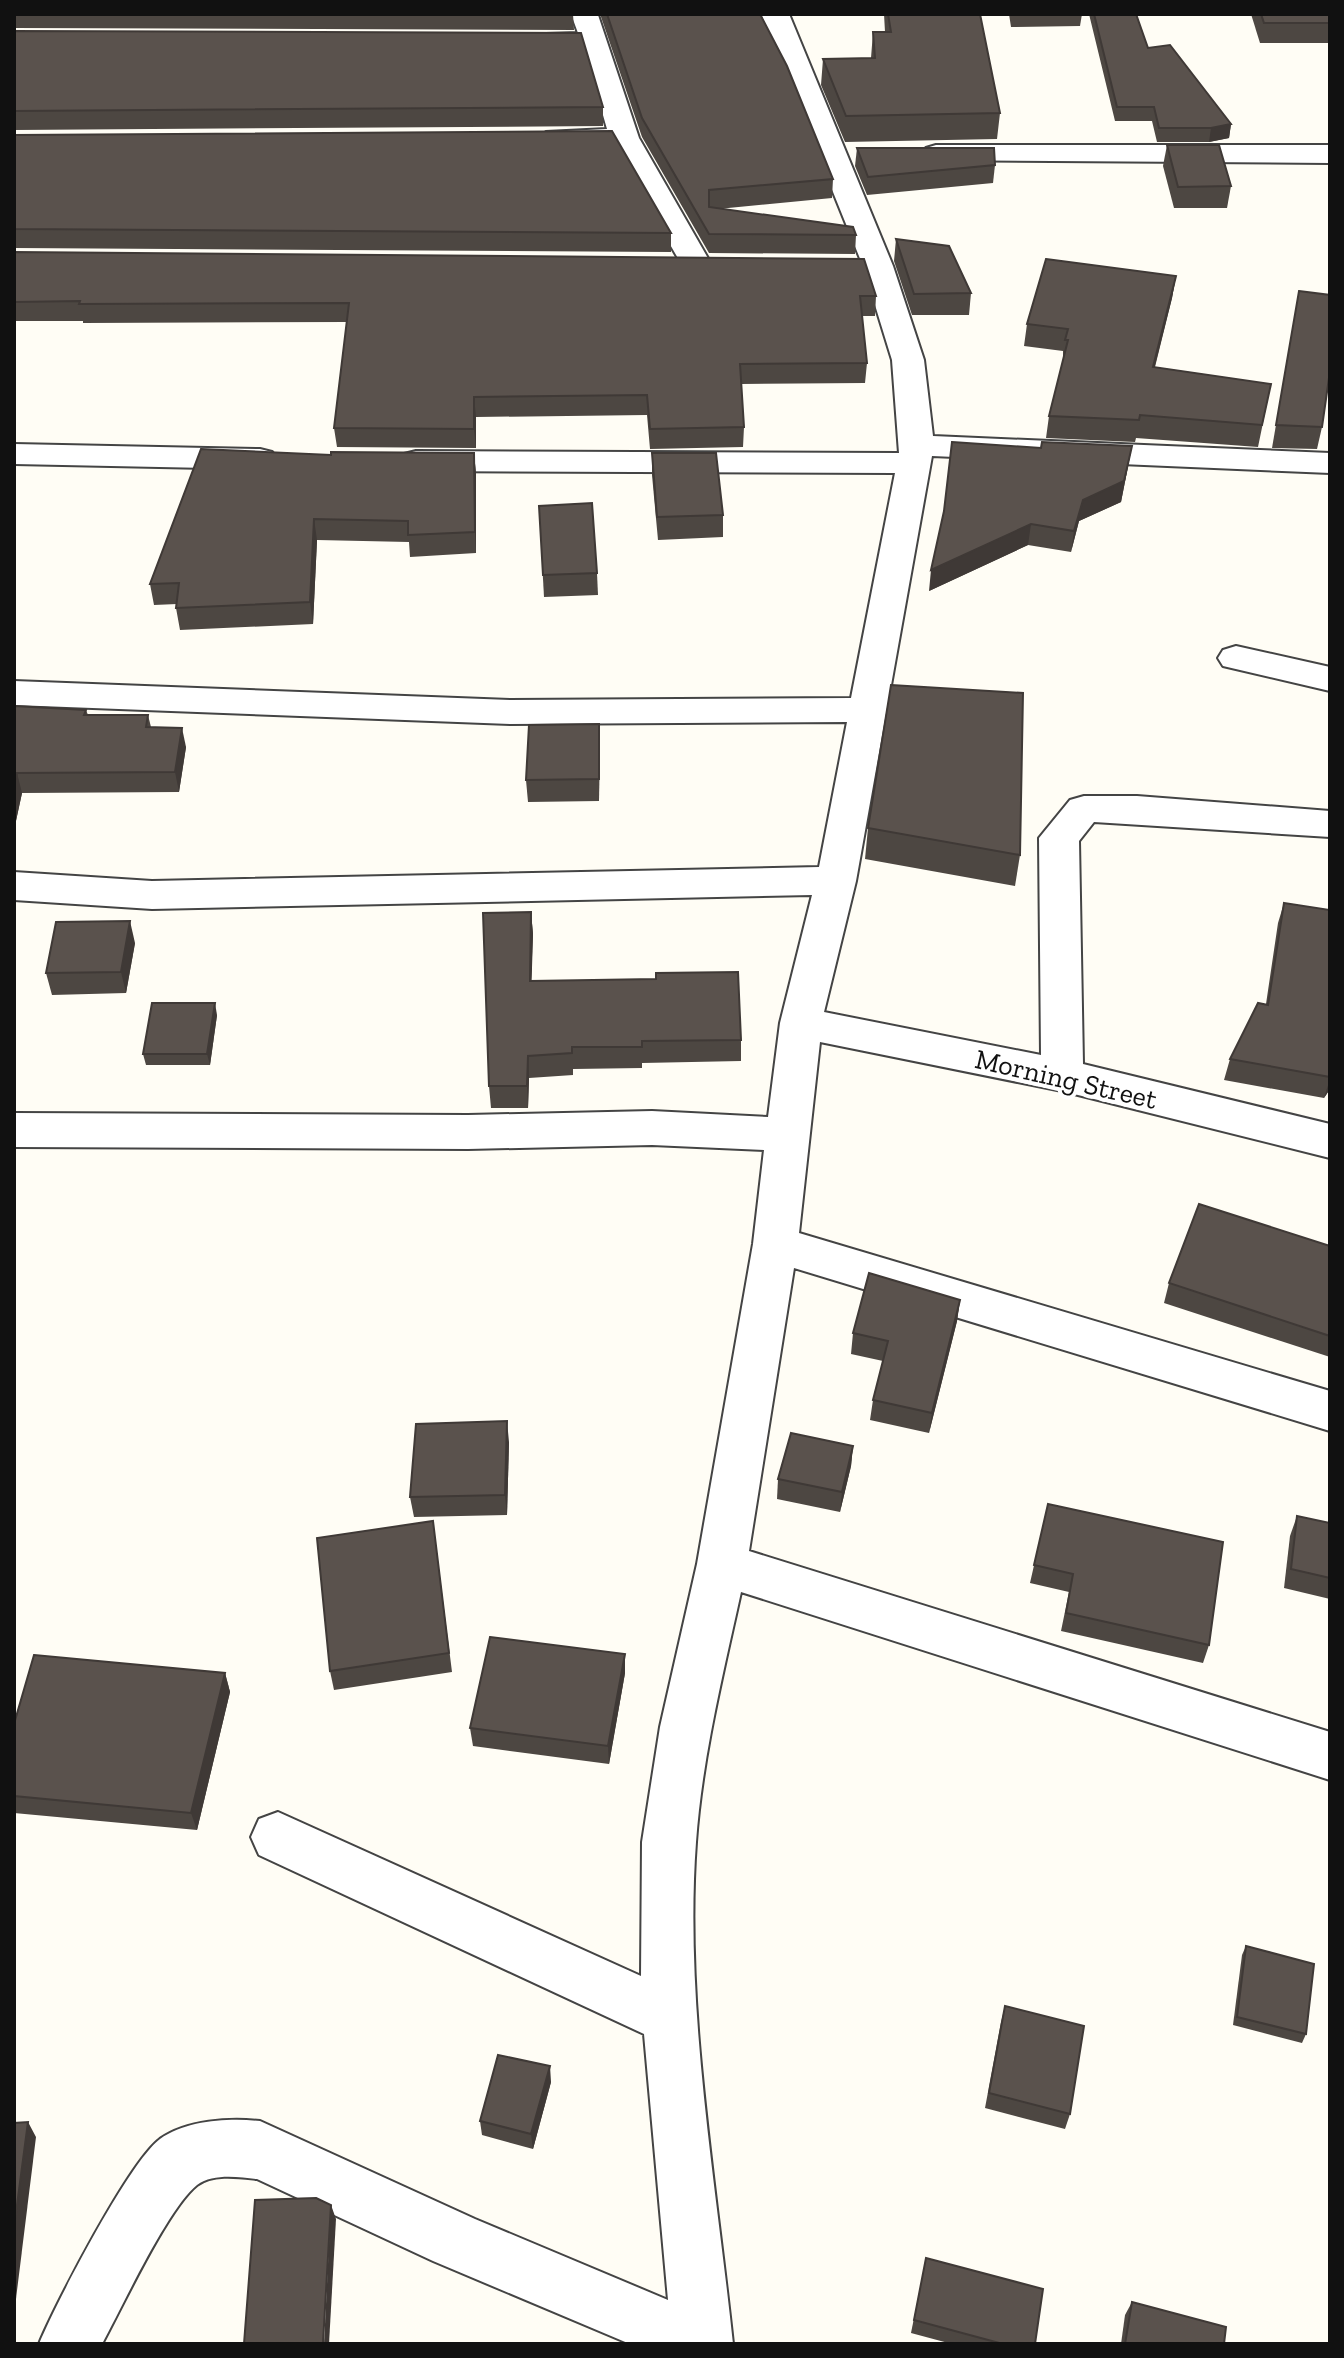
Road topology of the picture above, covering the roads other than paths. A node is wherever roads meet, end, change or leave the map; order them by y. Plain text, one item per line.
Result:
1 (583, 14) edge
2 (775, 14) edge
3 (490, 41) edge
4 (595, 41) junction
5 (531, 138) edge
6 (624, 138) junction
7 (912, 154) edge
8 (1330, 154) edge
9 (666, 266) edge
10 (14, 454) edge
11 (916, 454) junction
12 (286, 459) edge
13 (382, 461) edge
14 (1330, 463) edge
15 (1236, 658) dead end
16 (1330, 679) edge
17 (14, 693) edge
18 (865, 710) junction
19 (1330, 824) edge
20 (836, 881) junction
21 (14, 886) edge
22 (801, 1023) junction
23 (1062, 1075) junction
24 (14, 1130) edge
25 (788, 1135) junction
26 (1330, 1141) edge
27 (775, 1244) junction
28 (1330, 1411) edge
29 (722, 1564) junction
30 (1330, 1756) edge
31 (278, 1837) dead end
32 (670, 2018) junction
33 (69, 2344) edge
34 (703, 2344) edge

1 - 4 street
2 - 11 street
3 - 4 street
4 - 6 street
5 - 6 street
6 - 9 street
7 - 8 street
10 - 12 street
11 - 13 street
11 - 14 street
11 - 18 street
15 - 16 street
17 - 18 street
18 - 20 street
19 - 23 street
20 - 21 street
20 - 22 street
22 - 23 street, Morning Street
22 - 25 street
23 - 26 street, Morning Street
24 - 25 street
25 - 27 street
27 - 28 street
27 - 29 street
29 - 30 street
29 - 32 street
31 - 32 street
32 - 34 street
33 - 34 street

